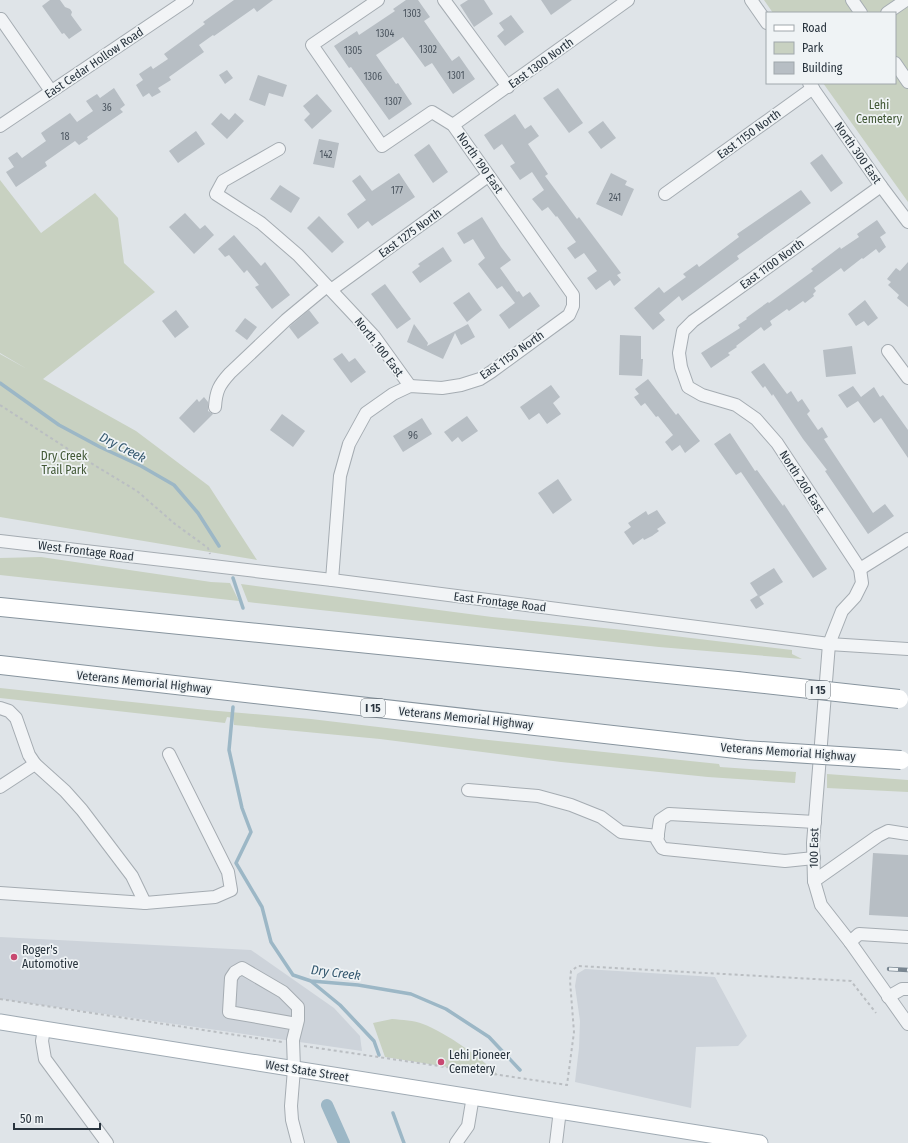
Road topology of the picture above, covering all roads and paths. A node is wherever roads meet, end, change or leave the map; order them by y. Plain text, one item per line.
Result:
1 (187, 0) edge
2 (378, 0) edge
3 (444, 0) edge
4 (628, 0) edge
5 (751, 0) edge
6 (852, 0) edge
7 (906, 0) edge
8 (859, 12) edge
9 (888, 12) edge
10 (1, 19) edge
11 (766, 22) edge
12 (896, 64) edge
13 (908, 82) edge
14 (811, 86) edge
15 (508, 87) junction
16 (51, 91) junction
17 (0, 126) edge
18 (453, 126) junction
19 (279, 149) dead end
20 (488, 176) junction
21 (881, 186) junction
22 (665, 194) dead end
23 (908, 222) edge
24 (329, 288) junction
25 (573, 299) joint
26 (888, 351) dead end
27 (679, 353) joint
28 (908, 378) edge
29 (410, 386) junction
30 (0, 406) edge
31 (215, 407) dead end
32 (908, 539) edge
33 (0, 541) edge
34 (210, 554) dead end
35 (171, 561) joint
36 (860, 569) junction
37 (332, 580) junction
38 (0, 607) edge
39 (829, 644) junction
40 (908, 649) edge
41 (0, 665) edge
42 (904, 699) edge
43 (0, 708) edge
44 (169, 754) dead end
45 (904, 760) edge
46 (35, 764) junction
47 (0, 787) edge
48 (468, 790) dead end
49 (815, 822) junction
50 (908, 834) edge
51 (658, 836) junction
52 (814, 858) junction
53 (814, 881) junction
54 (0, 893) edge
55 (145, 903) junction
56 (908, 937) edge
57 (850, 942) junction
58 (908, 989) edge
59 (888, 997) junction
60 (876, 1013) dead end
61 (0, 1022) edge
62 (297, 1024) junction
63 (908, 1024) edge
64 (44, 1029) junction
65 (294, 1068) junction
66 (567, 1085) dead end
67 (473, 1096) junction
68 (560, 1110) junction
69 (722, 1140) edge
70 (107, 1143) edge
71 (298, 1143) edge
72 (456, 1143) edge
73 (556, 1143) edge
74 (760, 1143) edge

1 - 16 street, East Cedar Hollow Road
2 - 18 street, North 190 East
3 - 15 street
4 - 15 street, East 1300 North
5 - 11 street
6 - 8 street
7 - 9 street
10 - 16 street
12 - 13 street
14 - 21 street, North 300 East
14 - 22 street, East 1150 North
15 - 18 street, East 1300 North
16 - 17 street, East Cedar Hollow Road
18 - 20 street, North 190 East
19 - 24 street, North 100 East
20 - 24 street, East 1275 North
20 - 25 street, North 190 East
21 - 23 street, North 300 East
21 - 27 street, East 1100 North
24 - 29 street, North 100 East
24 - 31 street, East 1275 North
25 - 29 street, East 1150 North
26 - 28 street
27 - 36 street, North 200 East
29 - 37 street, North 100 East
30 - 34 path
32 - 36 street
33 - 35 street, West Frontage Road
35 - 37 street, East Frontage Road
36 - 39 street
37 - 39 street, East Frontage Road
38 - 42 highway, I 15, bridge
39 - 40 street, East Frontage Road
39 - 49 street, 100 East
41 - 45 highway, Veterans Memorial Highway / I 15, bridge
43 - 46 street
44 - 55 street
46 - 47 street
46 - 55 street
48 - 51 street
49 - 51 street
49 - 52 street, 100 East
50 - 53 street
51 - 52 street
52 - 53 street, 100 East
53 - 57 street, 100 East
54 - 55 street
56 - 57 street
57 - 59 street, 100 East
58 - 59 street
59 - 63 street, 100 East
60 - 66 path
61 - 64 main road, West State Street
62 - 62 street
62 - 65 street
64 - 65 main road, West State Street
64 - 70 street
65 - 67 main road, West State Street
65 - 71 street
67 - 68 main road, West State Street
67 - 72 street
68 - 69 main road, West State Street
68 - 73 street
69 - 74 main road, West State Street

